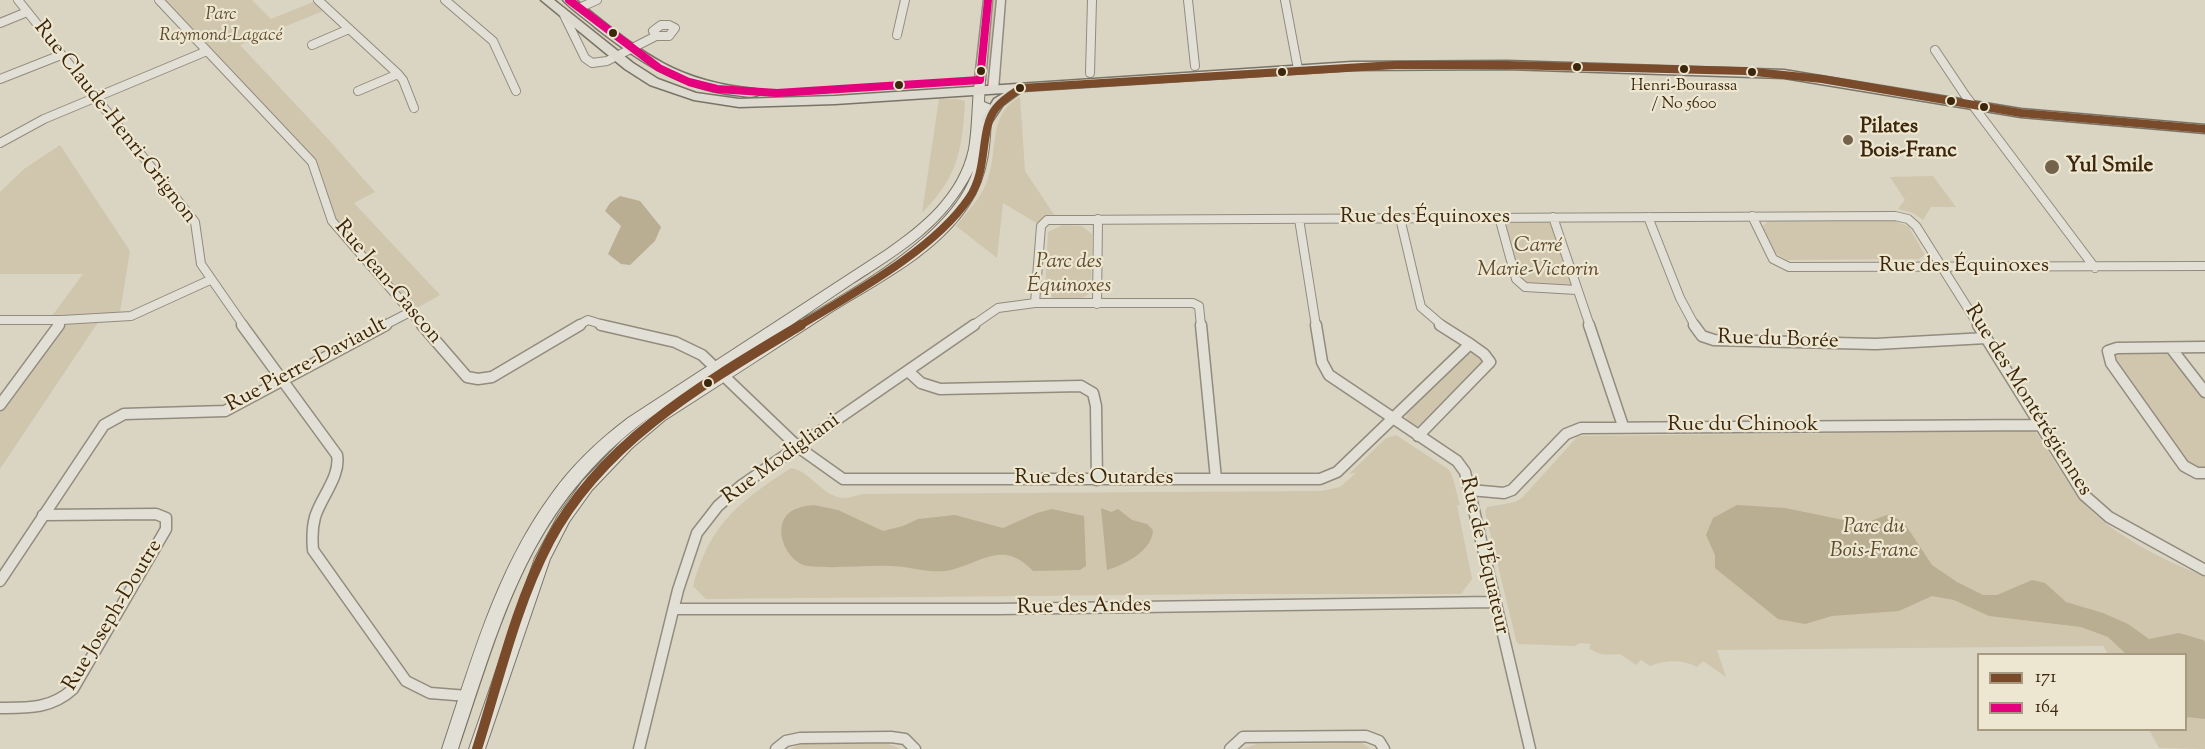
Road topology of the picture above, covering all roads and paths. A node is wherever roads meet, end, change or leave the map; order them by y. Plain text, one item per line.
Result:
1 (18, 0) edge
2 (159, 0) edge
3 (318, 0) edge
4 (445, 0) edge
5 (546, 0) edge
6 (569, 0) edge
7 (597, 0) edge
8 (905, 0) edge
9 (988, 0) edge
10 (1000, 0) edge
11 (1092, 0) edge
12 (1188, 0) edge
13 (1285, 0) edge
14 (579, 8) junction
15 (27, 12) junction
16 (563, 13) junction
17 (0, 23) edge
18 (349, 29) junction
19 (897, 35) dead end
20 (656, 36) dead end
21 (312, 45) dead end
22 (632, 49) junction
23 (1935, 50) dead end
24 (207, 51) junction
25 (61, 55) junction
26 (617, 57) junction
27 (1297, 64) junction
28 (1196, 66) junction
29 (1090, 73) junction
30 (398, 74) junction
31 (0, 80) edge
32 (986, 86) junction
33 (1021, 88) junction
34 (358, 91) dead end
35 (516, 91) dead end
36 (1965, 95) junction
37 (95, 97) junction
38 (1973, 106) junction
39 (414, 108) dead end
40 (987, 120) junction
41 (2205, 120) edge
42 (2205, 129) edge
43 (0, 143) edge
44 (1752, 216) junction
45 (1499, 217) junction
46 (1553, 217) junction
47 (1647, 217) junction
48 (1400, 218) junction
49 (1098, 219) junction
50 (1299, 219) junction
51 (1908, 219) joint
52 (1941, 266) junction
53 (2205, 266) edge
54 (2095, 268) junction
55 (210, 280) junction
56 (1577, 290) junction
57 (1035, 303) junction
58 (1097, 304) junction
59 (410, 312) junction
60 (0, 320) edge
61 (62, 320) junction
62 (588, 320) joint
63 (1986, 338) junction
64 (1470, 344) junction
65 (2205, 347) edge
66 (2171, 348) junction
67 (720, 371) junction
68 (908, 371) junction
69 (281, 381) junction
70 (2205, 392) edge
71 (0, 405) edge
72 (1392, 418) junction
73 (2040, 425) junction
74 (1623, 426) junction
75 (1418, 436) junction
76 (800, 447) junction
77 (2205, 473) edge
78 (1216, 479) junction
79 (1097, 480) junction
80 (1470, 490) junction
81 (43, 515) junction
82 (2205, 570) edge
83 (0, 581) edge
84 (1494, 602) junction
85 (674, 609) junction
86 (468, 696) junction
87 (0, 708) edge
88 (450, 749) edge
89 (477, 749) edge
90 (639, 749) edge
91 (776, 749) edge
92 (915, 749) edge
93 (1230, 749) edge
94 (1384, 749) edge
95 (1530, 749) edge

1 - 15 street, Rue Claude-Henri-Grignon
2 - 24 street, Rue Jean-Gascon
3 - 18 street
4 - 35 street
5 - 16 main road
6 - 14 main road
7 - 14 street
8 - 19 street
9 - 32 street
10 - 32 street
11 - 29 street
12 - 28 street
13 - 27 street
14 - 22 main road
15 - 17 street
15 - 25 street, Rue Claude-Henri-Grignon
16 - 26 main road
16 - 26 street
18 - 21 street
18 - 30 street
20 - 22 street
22 - 26 street
22 - 32 main road
23 - 36 street
24 - 37 street
24 - 59 street, Rue Jean-Gascon
25 - 31 street
25 - 37 street, Rue Claude-Henri-Grignon
26 - 32 main road
27 - 28 main road
27 - 33 main road
27 - 36 main road
27 - 38 main road
28 - 29 main road
29 - 32 main road
30 - 34 street
30 - 39 street
32 - 33 main road
32 - 40 main road
32 - 67 main road
33 - 40 main road
36 - 38 street
36 - 41 main road
37 - 43 street
37 - 55 street, Rue Claude-Henri-Grignon
38 - 42 main road
38 - 54 street
40 - 67 main road
44 - 47 street, Rue des Équinoxes
44 - 51 street, Rue des Équinoxes
44 - 52 street, Rue des Équinoxes
45 - 46 street, Rue des Équinoxes
45 - 48 street, Rue des Équinoxes
45 - 56 street
46 - 47 street, Rue des Équinoxes
46 - 56 street
47 - 63 street, Rue du Borée
48 - 50 street, Rue des Équinoxes
48 - 64 street
49 - 50 street, Rue des Équinoxes
49 - 57 street, Rue des Équinoxes
49 - 58 street
50 - 72 street, Rue de l'Équateur
51 - 52 street, Rue des Montérégiennes
52 - 54 street, Rue des Équinoxes
52 - 63 street, Rue des Montérégiennes
53 - 54 street, Rue des Équinoxes
55 - 61 street
55 - 69 street, Rue Claude-Henri-Grignon
56 - 74 street
57 - 58 street
57 - 68 street, Rue Modigliani
58 - 78 street
59 - 62 street, Rue Jean-Gascon
59 - 69 street, Rue Pierre-Daviault
60 - 61 street
61 - 71 street
62 - 67 street, Rue des Outardes
63 - 73 street, Rue des Montérégiennes
64 - 72 street, Rue des Outardes
64 - 75 street
65 - 66 street
66 - 70 street
66 - 77 street
67 - 76 street, Rue des Outardes
67 - 86 main road
67 - 89 main road
68 - 76 street, Rue Modigliani
68 - 79 street
69 - 81 street, Rue Pierre-Daviault
69 - 86 street, Rue Claude-Henri-Grignon
72 - 75 street, Rue de l'Équateur
72 - 78 street, Rue des Outardes
73 - 74 street, Rue du Chinook
73 - 82 street, Rue des Montérégiennes
74 - 80 street, Rue du Chinook
75 - 80 street, Rue de l'Équateur
76 - 79 street, Rue des Outardes
76 - 85 street, Rue Modigliani
78 - 79 street, Rue des Outardes
80 - 84 street, Rue de l'Équateur
81 - 83 street, Rue Pierre-Daviault
81 - 87 street, Rue Joseph-Doutre
84 - 85 street, Rue des Andes
84 - 95 street, Rue de l'Équateur
85 - 90 street, Rue Modigliani
86 - 88 main road
91 - 92 street
93 - 94 street

